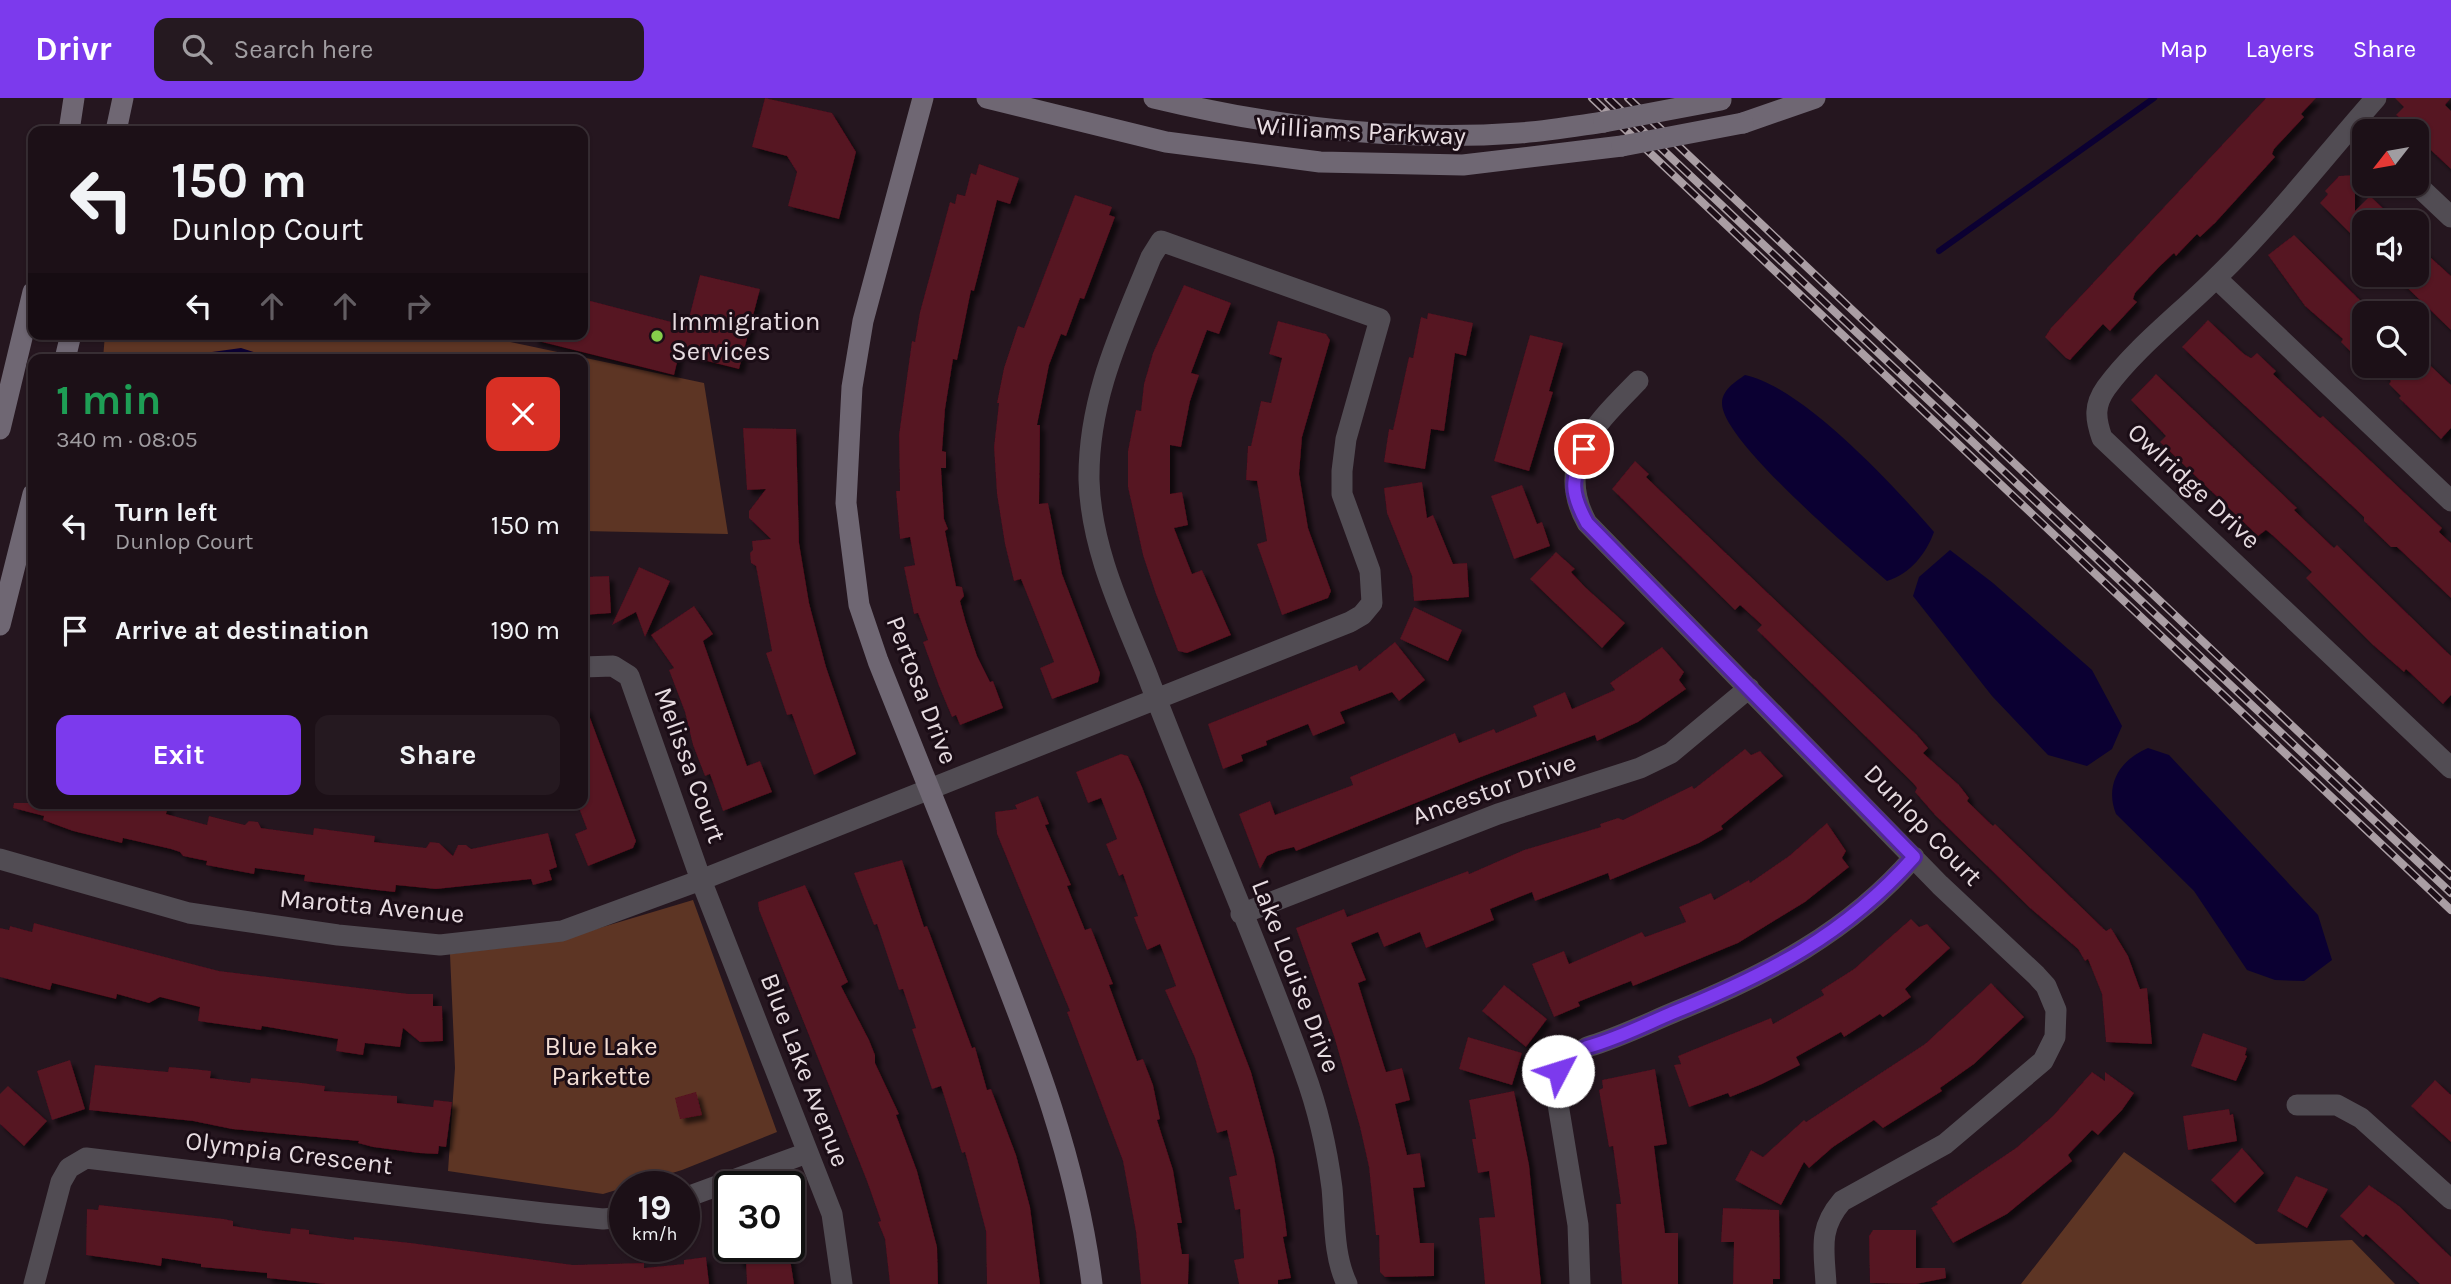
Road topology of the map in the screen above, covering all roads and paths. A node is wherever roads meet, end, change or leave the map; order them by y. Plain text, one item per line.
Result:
1 (74, 98) edge
2 (123, 98) edge
3 (923, 98) edge
4 (987, 98) edge
5 (1154, 98) edge
6 (1815, 98) edge
7 (2376, 98) edge
8 (1725, 99) edge
9 (2364, 119) edge
10 (70, 126) edge
11 (117, 126) edge
12 (2352, 136) edge
13 (2429, 196) edge
14 (2451, 217) edge
15 (2216, 278) junction
16 (28, 313) edge
17 (1638, 382) dead end
18 (0, 429) edge
19 (2451, 501) edge
20 (28, 514) edge
21 (0, 625) edge
22 (588, 667) edge
23 (1749, 688) junction
24 (1156, 698) junction
25 (2451, 768) edge
26 (930, 790) junction
27 (1914, 857) junction
28 (0, 859) edge
29 (701, 880) junction
30 (1241, 914) junction
31 (2297, 1105) dead end
32 (807, 1153) junction
33 (700, 1192) edge
34 (2451, 1199) edge
35 (609, 1216) edge
36 (34, 1284) edge
37 (842, 1284) edge
38 (1092, 1284) edge
39 (1347, 1284) edge
40 (1580, 1284) edge
41 (1826, 1284) edge

1 - 10 main road
2 - 11 main road
3 - 26 main road, Pertosa Drive
4 - 6 main road, Williams Parkway, bridge
5 - 8 main road, Williams Parkway, bridge
7 - 9 street, Owlridge Drive
12 - 15 street, Owlridge Drive
13 - 14 street
15 - 19 street
15 - 25 street, Owlridge Drive
16 - 18 main road
17 - 23 street, Dunlop Court
20 - 21 main road
22 - 29 street, Melissa Court
23 - 27 street, Dunlop Court
23 - 30 street, Ancestor Drive
24 - 24 street, Lake Louise Drive
24 - 26 street, Marotta Avenue
24 - 30 street, Lake Louise Drive
26 - 29 street, Marotta Avenue
26 - 38 main road, Pertosa Drive
27 - 40 street
27 - 41 street, Dunlop Court
28 - 29 street, Marotta Avenue
29 - 32 street, Blue Lake Avenue
30 - 39 street, Lake Louise Drive
31 - 34 street
32 - 33 street
32 - 37 street, Blue Lake Avenue
35 - 36 street, Olympia Crescent

